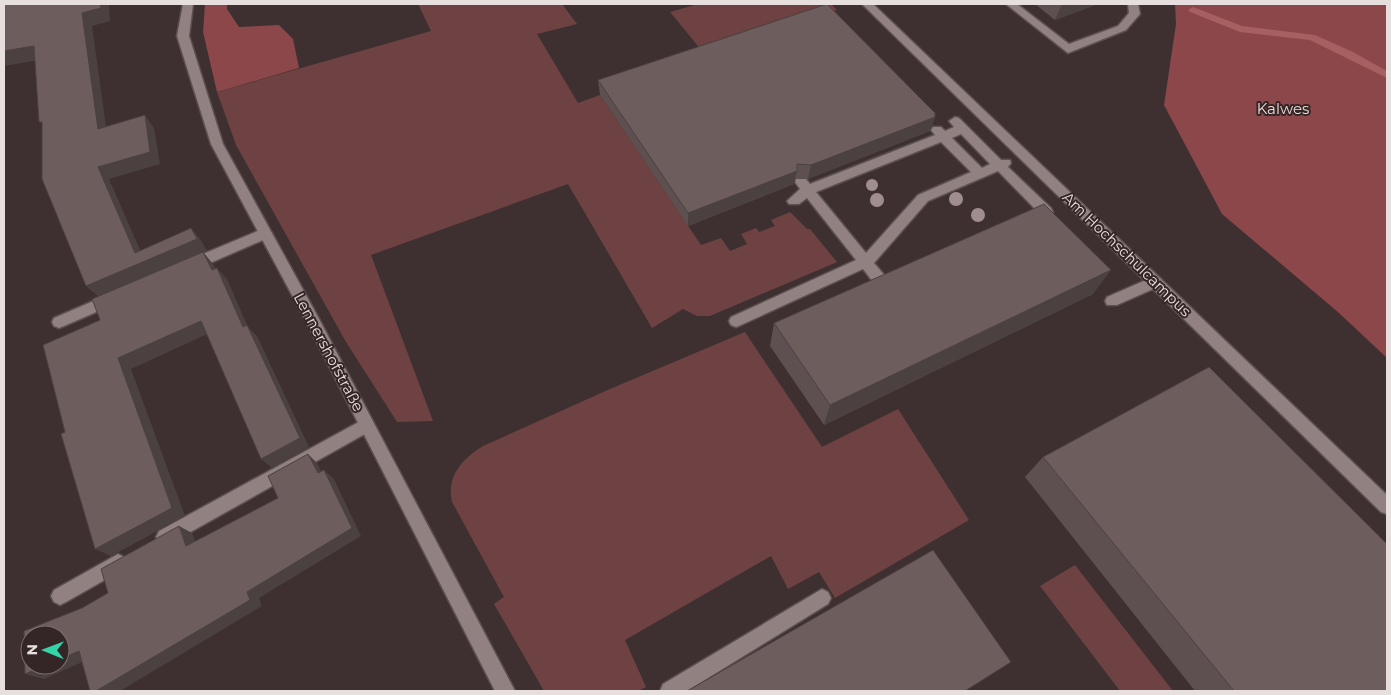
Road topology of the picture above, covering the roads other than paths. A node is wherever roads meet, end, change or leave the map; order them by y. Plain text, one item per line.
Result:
1 (188, 4) edge
2 (867, 4) edge
3 (1011, 4) edge
4 (1133, 4) edge
5 (940, 132) junction
6 (1002, 164) junction
7 (979, 173) junction
8 (804, 186) junction
9 (794, 200) dead end
10 (1030, 222) edge
11 (265, 233) junction
12 (866, 262) junction
13 (176, 272) edge
14 (906, 274) edge
15 (1155, 282) junction
16 (122, 295) edge
17 (1112, 301) edge
18 (736, 321) dead end
19 (59, 322) dead end
20 (366, 425) junction
21 (1387, 506) edge
22 (149, 546) edge
23 (132, 556) edge
24 (60, 596) dead end
25 (822, 598) dead end
26 (505, 691) edge
27 (670, 691) edge

1 - 11 street, Lennershofstraße
2 - 15 street, Am Hochschulcampus
3 - 4 street
5 - 6 street
5 - 7 street
5 - 8 street
6 - 7 street
6 - 10 street
7 - 12 street
8 - 9 street
8 - 12 street
11 - 13 street
11 - 20 street, Lennershofstraße
12 - 14 street
12 - 18 street
15 - 17 street
15 - 21 street, Am Hochschulcampus
16 - 19 street
20 - 22 street
20 - 26 street, Lennershofstraße
23 - 24 street
25 - 27 street

